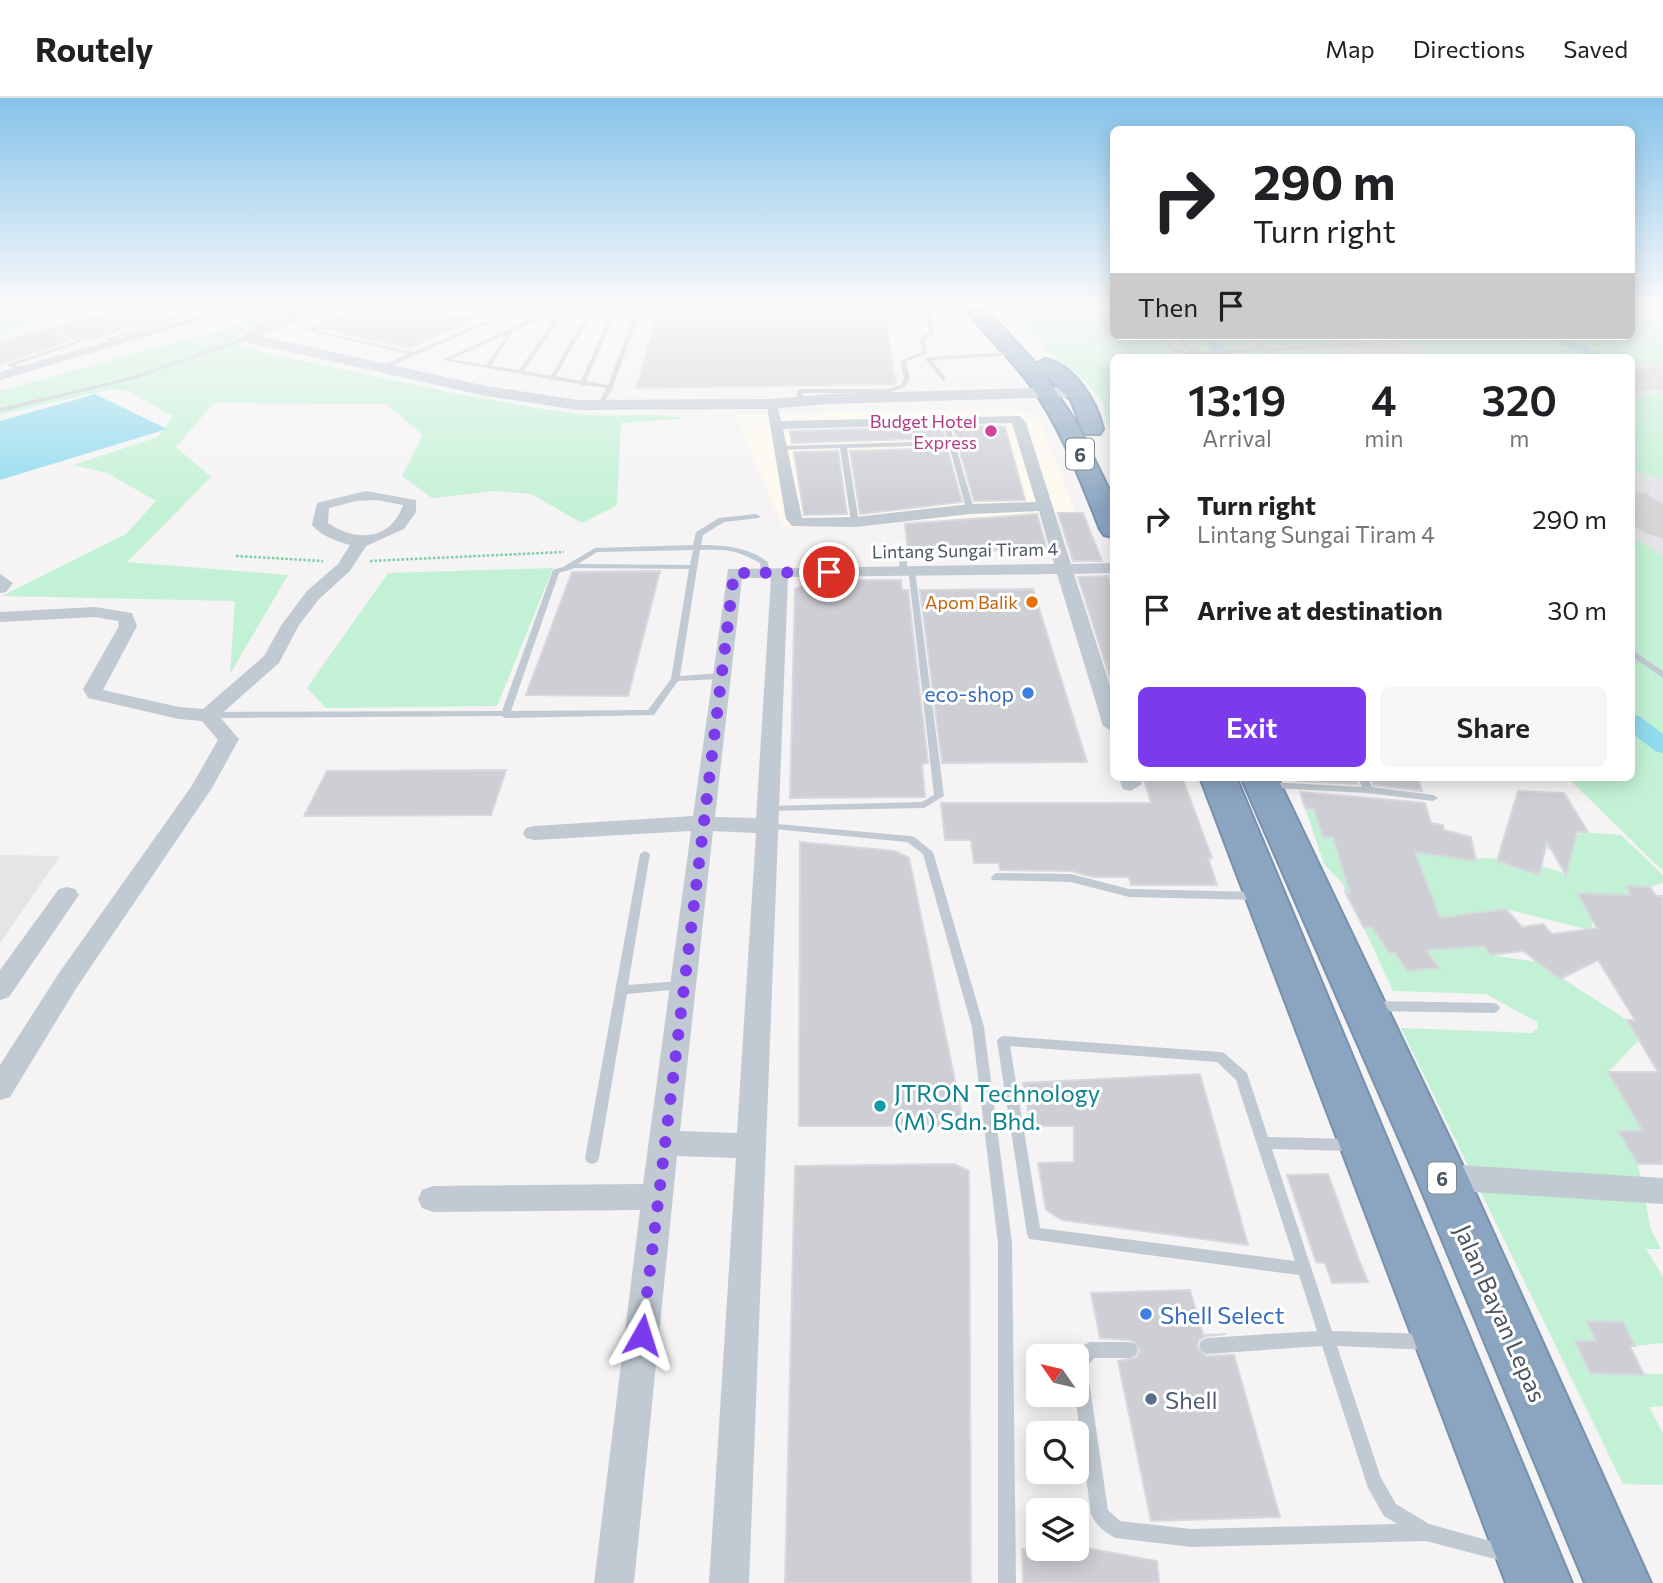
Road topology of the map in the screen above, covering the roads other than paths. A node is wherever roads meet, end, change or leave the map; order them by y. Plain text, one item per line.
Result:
1 (146, 373) edge
2 (405, 373) edge
3 (522, 373) edge
4 (555, 373) edge
5 (587, 373) edge
6 (615, 373) edge
7 (905, 373) edge
8 (939, 373) edge
9 (1035, 373) edge
10 (1049, 373) edge
11 (1056, 373) edge
12 (552, 379) junction
13 (943, 379) dead end
14 (582, 385) junction
15 (610, 387) junction
16 (1059, 397) junction
17 (800, 403) junction
18 (771, 404) junction
19 (600, 406) junction
20 (0, 410) edge
21 (945, 419) junction
22 (776, 425) junction
23 (1092, 429) junction
24 (951, 443) junction
25 (843, 446) junction
26 (780, 448) junction
27 (1110, 463) edge
28 (1043, 506) junction
29 (970, 509) junction
30 (756, 516) dead end
31 (855, 522) junction
32 (1110, 522) edge
33 (360, 543) junction
34 (696, 548) junction
35 (906, 565) junction
36 (567, 567) junction
37 (693, 567) junction
38 (1065, 568) junction
39 (1110, 568) edge
40 (773, 572) junction
41 (734, 573) joint
42 (0, 579) edge
43 (0, 588) edge
44 (0, 611) edge
45 (22, 615) junction
46 (0, 617) edge
47 (1635, 655) edge
48 (1663, 675) edge
49 (720, 676) junction
50 (675, 679) junction
51 (208, 715) junction
52 (505, 715) junction
53 (1110, 716) edge
54 (1247, 781) edge
55 (1248, 781) edge
56 (1269, 781) edge
57 (1365, 781) edge
58 (1368, 790) junction
59 (1433, 798) dead end
60 (768, 817) junction
61 (702, 823) junction
62 (534, 833) dead end
63 (645, 854) dead end
64 (996, 877) dead end
65 (67, 895) dead end
66 (1267, 896) junction
67 (682, 985) junction
68 (0, 990) edge
69 (621, 990) junction
70 (1364, 1006) junction
71 (1494, 1008) dead end
72 (0, 1089) edge
73 (663, 1143) junction
74 (1264, 1143) junction
75 (1367, 1145) junction
76 (751, 1146) junction
77 (592, 1158) dead end
78 (1441, 1177) junction
79 (1663, 1191) edge
80 (657, 1197) junction
81 (432, 1199) dead end
82 (1306, 1269) junction
83 (1329, 1338) junction
84 (1446, 1343) junction
85 (1207, 1346) dead end
86 (1130, 1350) dead end
87 (1426, 1532) junction
88 (1535, 1571) edge
89 (614, 1583) edge
90 (729, 1583) edge
91 (1007, 1583) edge
92 (1618, 1583) edge

1 - 20 lane
2 - 19 street
3 - 12 lane
4 - 12 lane
5 - 14 lane
6 - 15 lane
7 - 17 lane
8 - 13 lane
9 - 16 highway, 6
10 - 16 highway, 6
11 - 23 highway
12 - 14 lane
14 - 15 lane
15 - 19 lane
16 - 17 street
16 - 23 highway, 6
16 - 32 highway, 6
17 - 18 street
18 - 19 street
18 - 22 street
21 - 22 street
21 - 24 lane
21 - 28 street
22 - 26 street
23 - 27 highway, 6
24 - 25 lane
24 - 29 lane
25 - 26 lane
25 - 31 lane
26 - 31 street
28 - 29 street
28 - 38 street
29 - 31 street
30 - 34 lane
33 - 33 street
33 - 51 street
34 - 36 lane
34 - 37 lane
34 - 40 lane
35 - 38 street, Lintang Sungai Tiram 4
35 - 40 street, Lintang Sungai Tiram 4
35 - 60 lane
36 - 37 lane
36 - 52 lane
37 - 50 lane
38 - 39 street, Lintang Sungai Tiram 4
38 - 53 street
40 - 41 street, Lintang Sungai Tiram 4
40 - 60 street
41 - 49 street
42 - 43 street
44 - 45 street
45 - 46 street
45 - 51 street
47 - 48 lane
49 - 50 lane
49 - 61 street
50 - 52 lane
51 - 52 lane
51 - 72 street
54 - 66 highway
55 - 70 highway, Jalan Bayan Lepas / 6
56 - 58 lane
57 - 58 lane
58 - 59 lane
60 - 61 street
60 - 76 street
60 - 91 lane
61 - 62 street
61 - 67 street
63 - 69 lane
64 - 66 lane
65 - 68 street
66 - 75 highway
67 - 69 lane
67 - 73 street
69 - 77 lane
70 - 71 lane
70 - 78 highway, Jalan Bayan Lepas / 6
73 - 76 street
73 - 80 street
74 - 75 lane
74 - 82 lane
74 - 82 lane
75 - 84 highway
76 - 90 street
78 - 79 street
78 - 92 highway, Jalan Bayan Lepas / 6
80 - 81 street
80 - 89 street
82 - 83 lane
83 - 84 lane
83 - 85 lane
83 - 87 lane
84 - 88 highway
86 - 87 lane
87 - 88 lane

